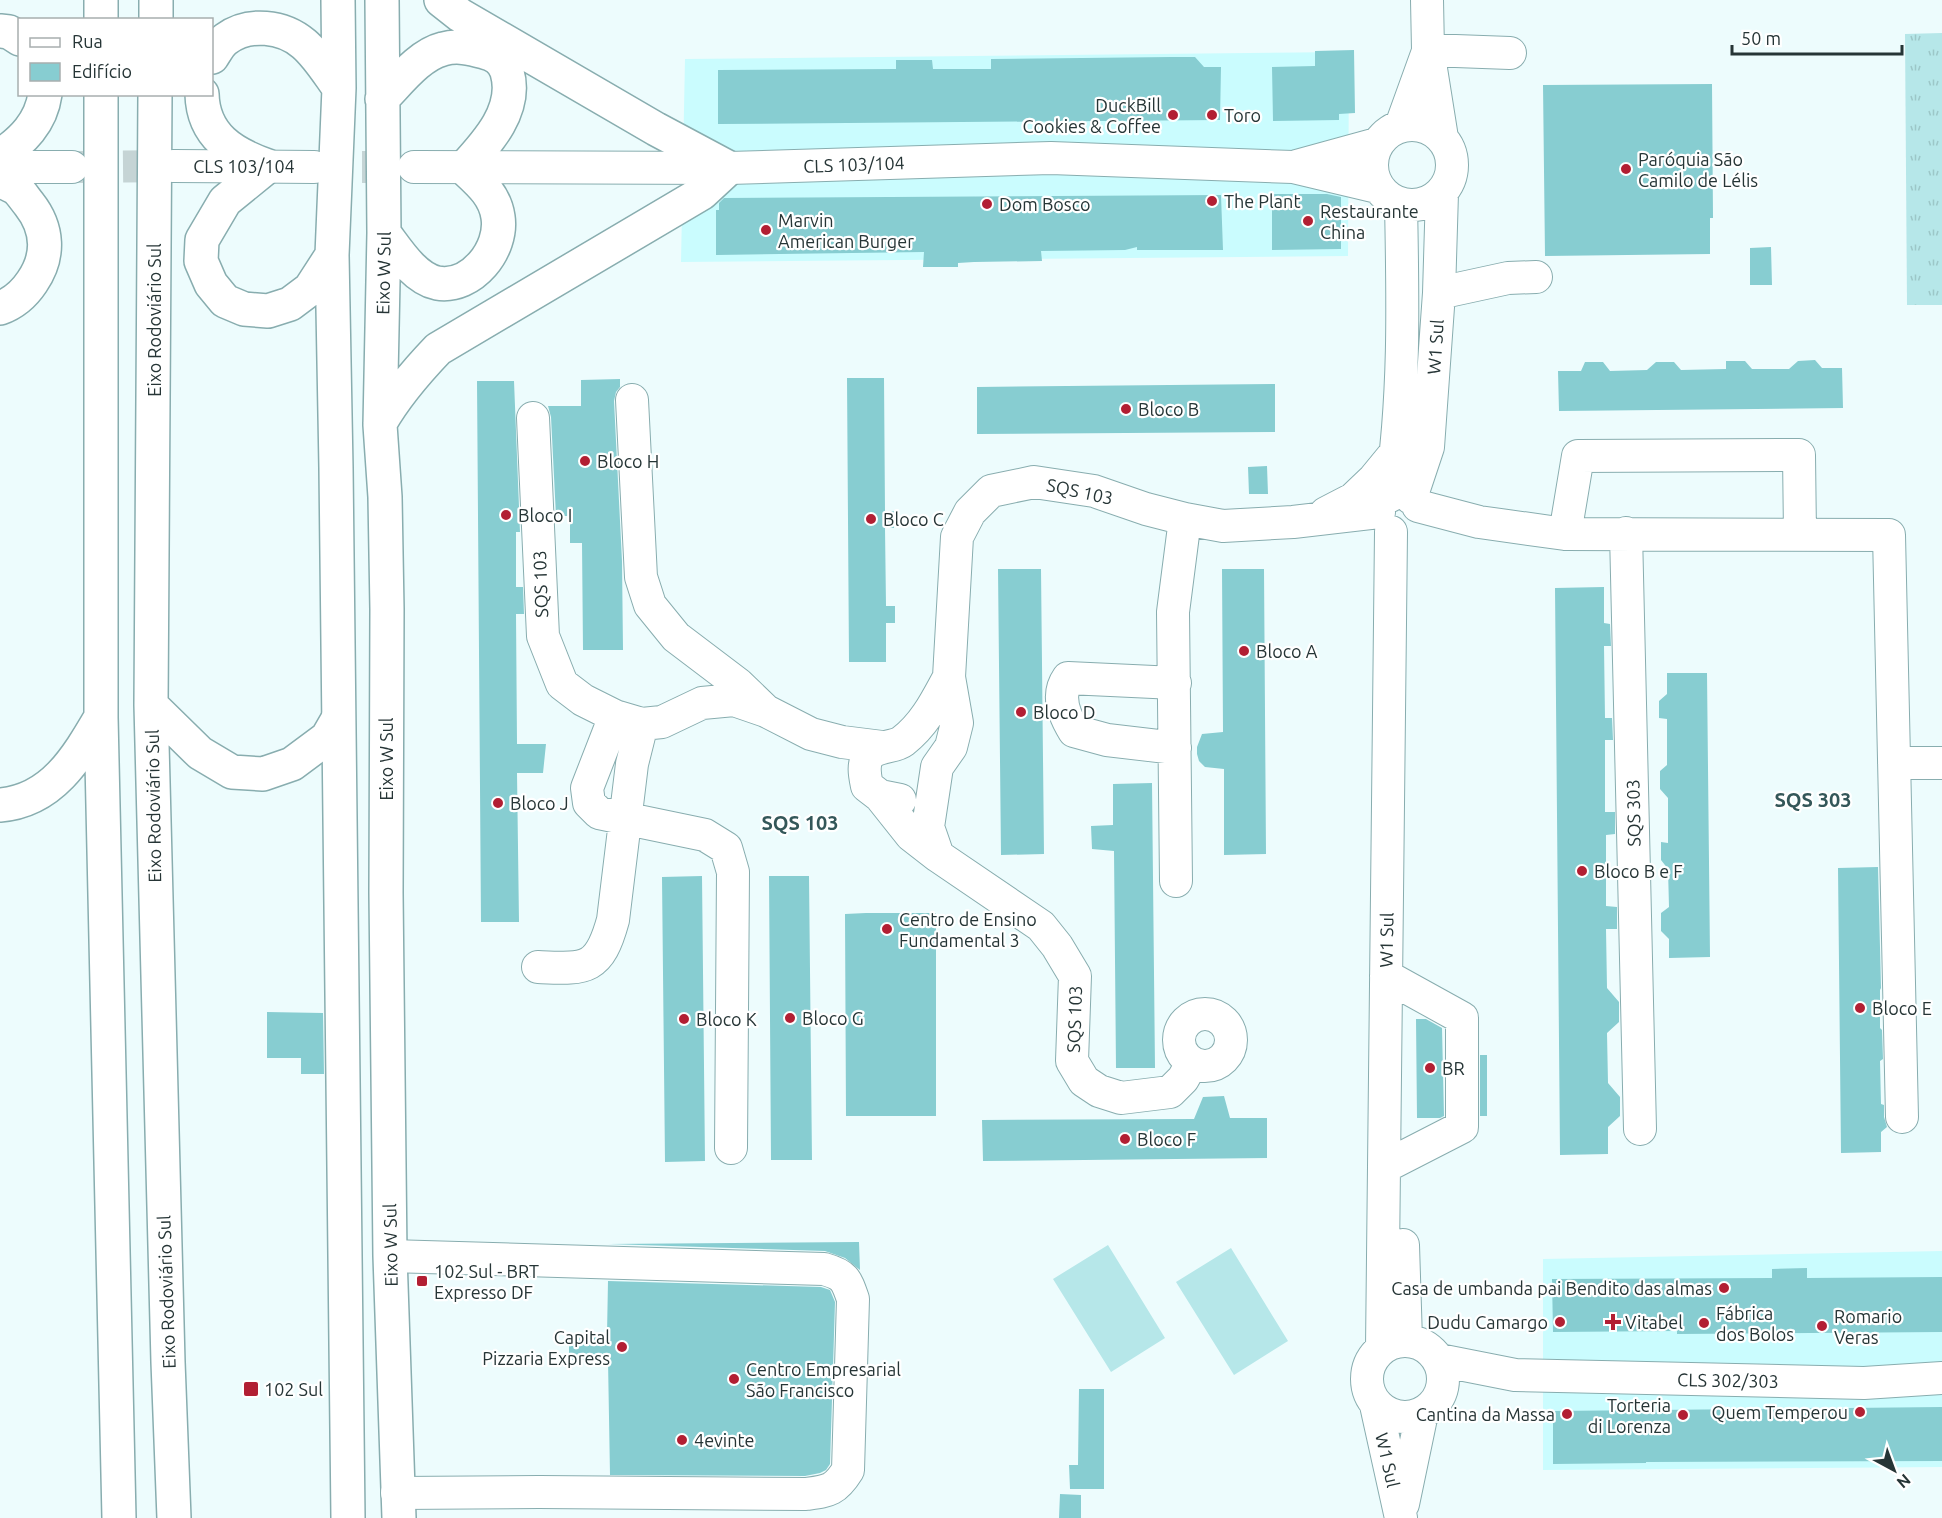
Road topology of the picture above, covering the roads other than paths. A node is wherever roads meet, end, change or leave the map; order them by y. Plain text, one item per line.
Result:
1 (101, 0) edge
2 (156, 0) edge
3 (339, 0) edge
4 (382, 0) edge
5 (441, 0) edge
6 (1427, 0) edge
7 (101, 18) edge
8 (156, 18) edge
9 (0, 31) edge
10 (18, 38) edge
11 (1428, 50) junction
12 (1510, 53) dead end
13 (213, 56) edge
14 (339, 88) junction
15 (45, 96) edge
16 (101, 96) edge
17 (155, 96) edge
18 (201, 96) edge
19 (382, 99) junction
20 (1389, 135) junction
21 (1442, 138) junction
22 (0, 156) edge
23 (173, 166) tunnel mouth
24 (268, 166) junction
25 (1293, 166) junction
26 (0, 167) edge
27 (72, 167) tunnel mouth
28 (314, 167) tunnel mouth
29 (414, 167) tunnel mouth
30 (464, 168) junction
31 (729, 168) junction
32 (0, 180) edge
33 (1442, 193) junction
34 (1389, 196) junction
35 (384, 233) junction
36 (332, 255) junction
37 (1536, 278) dead end
38 (1439, 293) junction
39 (0, 308) edge
40 (632, 400) dead end
41 (534, 418) dead end
42 (380, 425) junction
43 (1397, 451) junction
44 (1399, 516) junction
45 (1318, 518) junction
46 (1185, 519) junction
47 (1626, 533) junction
48 (1565, 534) junction
49 (1800, 534) junction
50 (708, 661) junction
51 (949, 678) junction
52 (1175, 683) junction
53 (702, 703) junction
54 (151, 705) junction
55 (766, 711) junction
56 (100, 717) junction
57 (338, 719) junction
58 (628, 720) junction
59 (811, 734) junction
60 (891, 745) junction
61 (1175, 748) junction
62 (1894, 763) junction
63 (1942, 763) edge
64 (935, 781) junction
65 (873, 791) junction
66 (0, 805) edge
67 (625, 819) junction
68 (938, 856) junction
69 (1176, 881) dead end
70 (538, 967) dead end
71 (1394, 981) junction
72 (1192, 1063) dead end
73 (1902, 1117) dead end
74 (1640, 1129) dead end
75 (731, 1148) dead end
76 (1393, 1162) junction
77 (390, 1256) junction
78 (1394, 1344) junction
79 (1439, 1360) junction
80 (1515, 1375) junction
81 (1942, 1378) edge
82 (1430, 1405) junction
83 (1376, 1406) junction
84 (398, 1506) edge
85 (1401, 1516) edge
86 (119, 1518) edge
87 (174, 1518) edge
88 (348, 1518) edge

1 - 7 main road
2 - 8 main road
3 - 14 main road
4 - 19 main road, Eixo W Sul
5 - 31 main road
6 - 11 street
9 - 10 main road
11 - 12 street
11 - 20 street
11 - 21 street
13 - 14 main road
14 - 36 main road
15 - 22 main road
16 - 56 main road
17 - 54 main road, Eixo Rodoviário Sul
18 - 24 main road
19 - 30 main road
19 - 35 main road, Eixo W Sul
20 - 21 street
20 - 25 street, CLS 103/104
20 - 34 street
21 - 33 street
23 - 24 street, CLS 103/104
24 - 28 street, CLS 103/104
24 - 36 main road
25 - 31 street, CLS 103/104
25 - 34 street, CLS 103/104
26 - 27 street
29 - 30 street, CLS 103/104
30 - 31 street, CLS 103/104
30 - 35 main road
31 - 42 main road
32 - 39 main road
33 - 34 street
33 - 38 street, W1 Sul
34 - 43 street, W1 Sul
35 - 42 main road, Eixo W Sul
36 - 57 main road
37 - 38 street
38 - 44 street, W1 Sul
40 - 50 street, SQS 103
41 - 58 street, SQS 103
42 - 77 main road, Eixo W Sul
43 - 44 street, W1 Sul
43 - 45 street
44 - 45 street, SQS 103
44 - 48 street
44 - 71 street, W1 Sul
45 - 46 street, SQS 103
46 - 51 street, SQS 103
46 - 52 street
47 - 48 street
47 - 49 street
47 - 74 street, SQS 303
48 - 49 street
49 - 62 street
50 - 53 street
50 - 55 street, SQS 103
51 - 60 street, SQS 103
51 - 64 street, SQS 103
52 - 61 street
52 - 61 street
53 - 55 street, SQS 103
53 - 58 street, SQS 103
54 - 57 main road
54 - 87 main road, Eixo Rodoviário Sul
55 - 59 street, SQS 103
56 - 66 main road
56 - 86 main road
57 - 88 main road
58 - 67 street
58 - 67 street
59 - 60 street, SQS 103
59 - 65 street, SQS 103
60 - 64 street, SQS 103
60 - 65 street, SQS 103
61 - 69 street
62 - 63 street
62 - 73 street
64 - 65 street, SQS 103
64 - 68 street, SQS 103
65 - 68 street, SQS 103
67 - 70 street
67 - 75 street
68 - 72 street, SQS 103
71 - 76 street, W1 Sul
71 - 76 street
76 - 78 street, W1 Sul
77 - 84 main road, Eixo W Sul
77 - 84 street
78 - 79 street
78 - 83 street
79 - 80 street, CLS 302/303
79 - 82 street
80 - 81 street, CLS 302/303
80 - 82 street, CLS 302/303
82 - 83 street
82 - 85 street, W1 Sul
83 - 85 street, W1 Sul

